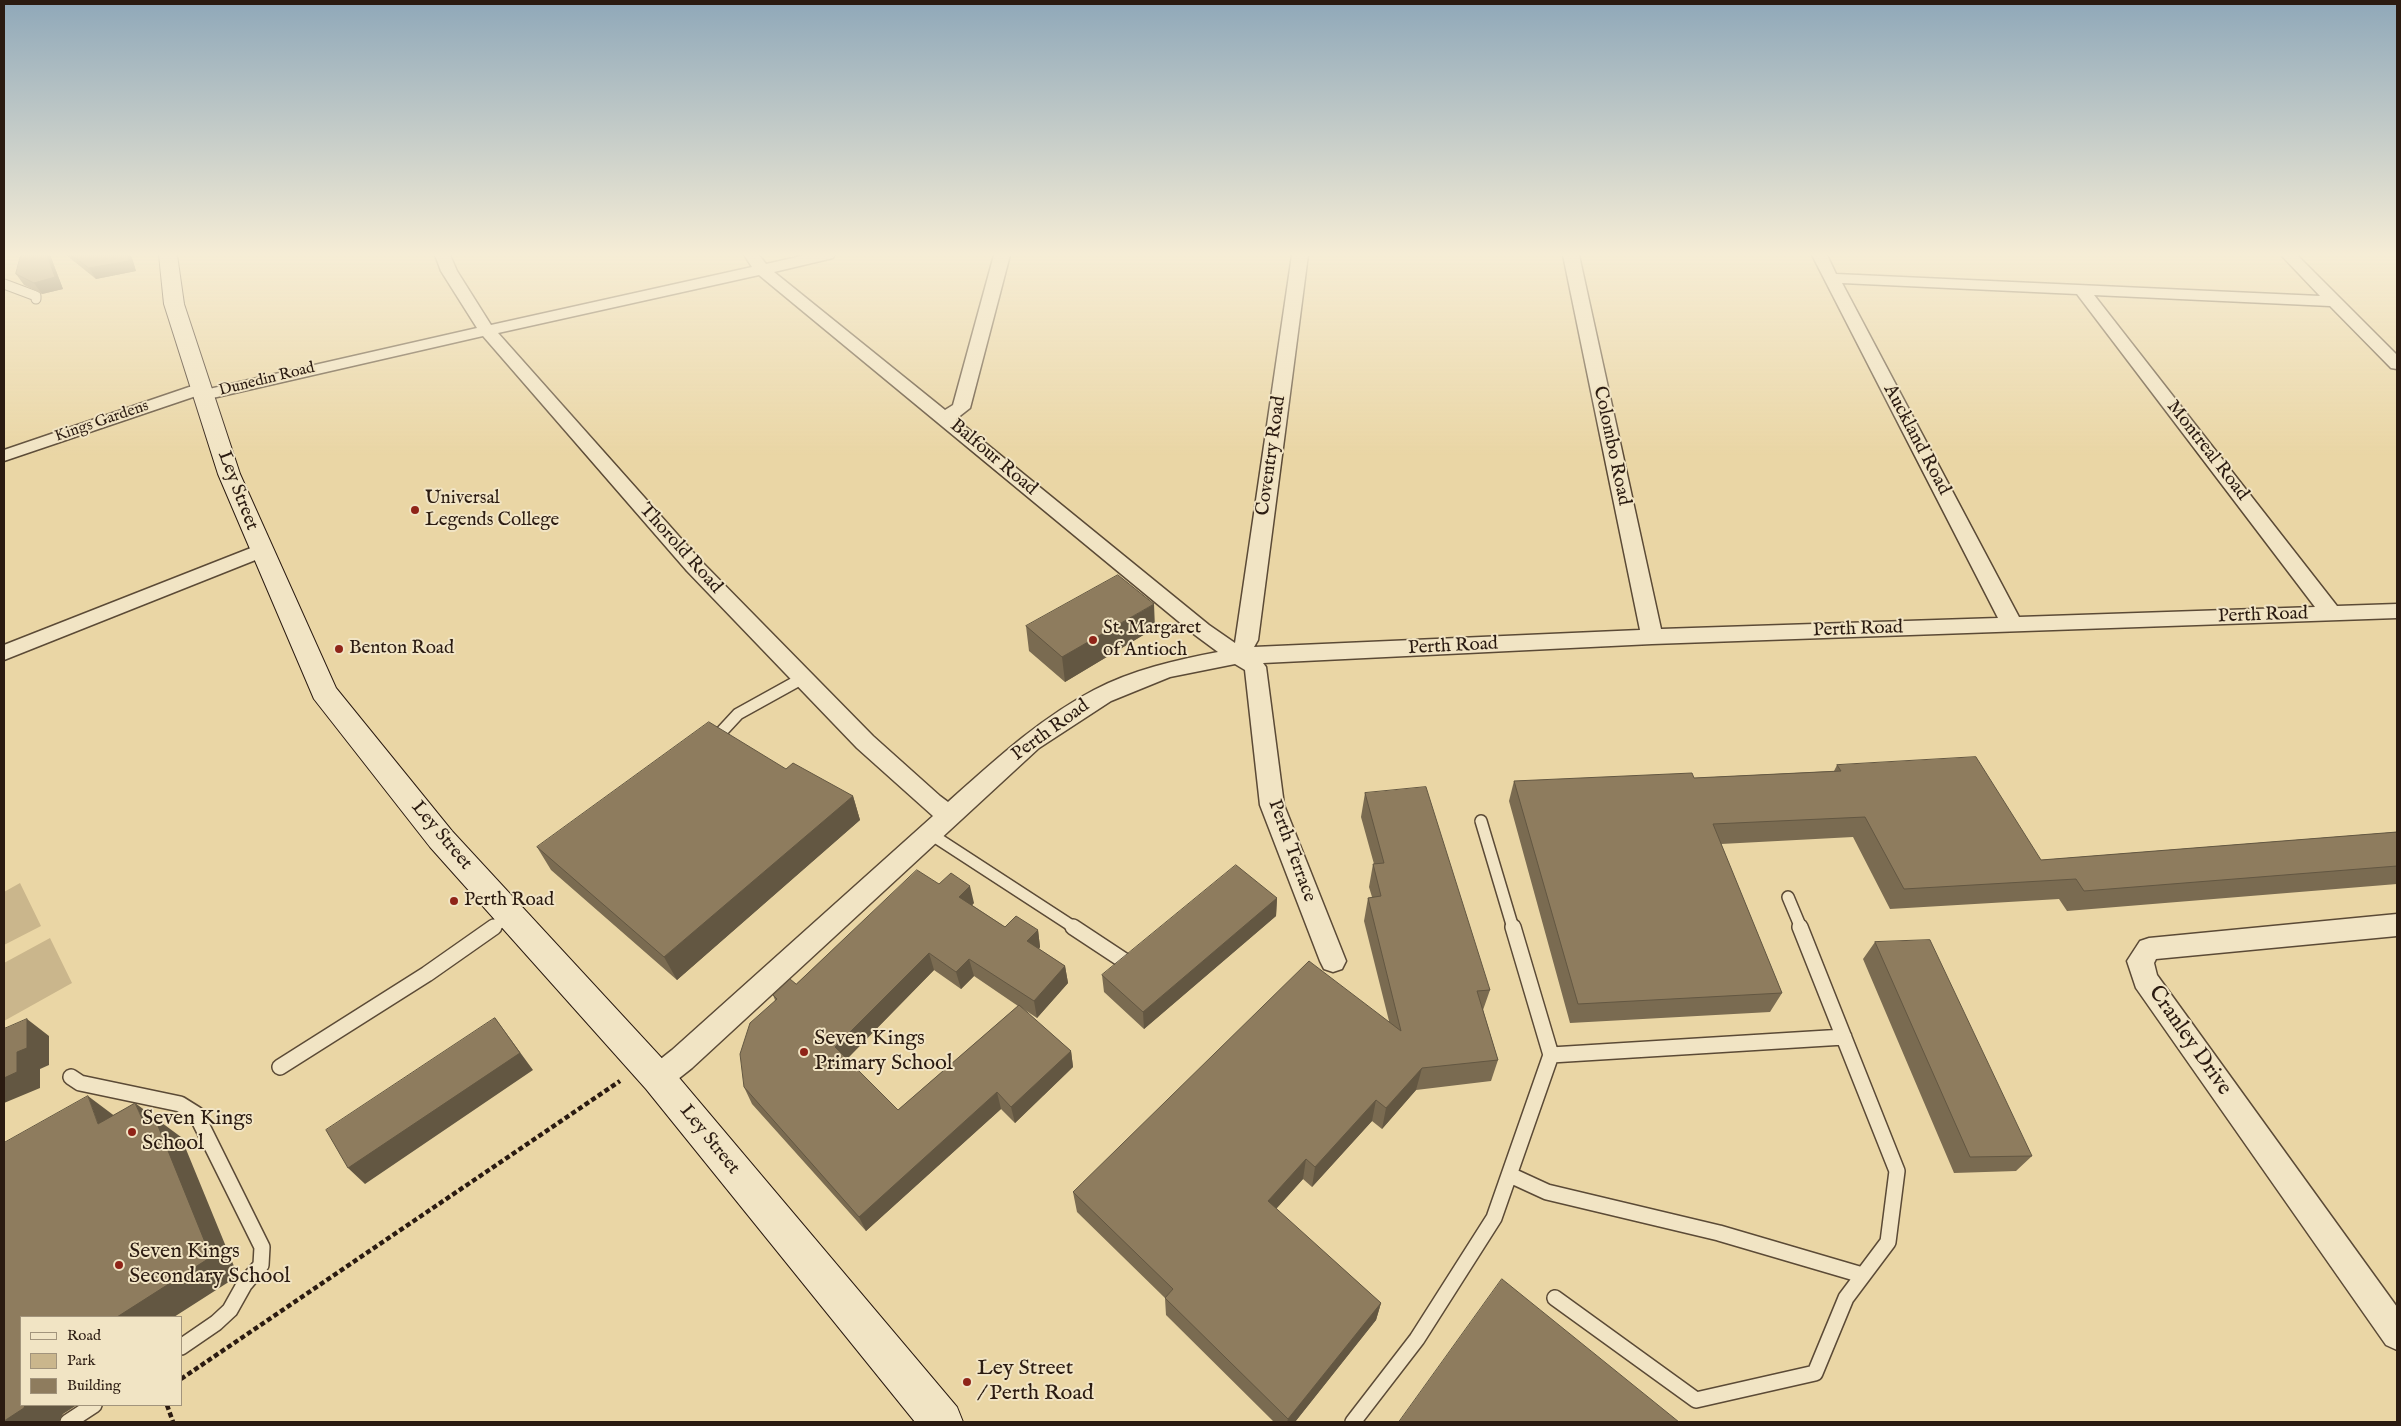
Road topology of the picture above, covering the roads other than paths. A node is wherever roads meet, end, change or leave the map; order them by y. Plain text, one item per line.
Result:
1 (180, 322) edge
2 (481, 322) edge
3 (525, 322) edge
4 (828, 322) edge
5 (984, 322) edge
6 (1291, 322) edge
7 (1585, 322) edge
8 (1854, 322) edge
9 (2106, 322) edge
10 (2355, 322) edge
11 (487, 331) junction
12 (2397, 364) edge
13 (202, 392) junction
14 (945, 418) junction
15 (4, 456) edge
16 (261, 550) junction
17 (2397, 611) edge
18 (2332, 613) junction
19 (2013, 626) junction
20 (1652, 636) junction
21 (4, 653) edge
22 (1240, 655) junction
23 (803, 678) junction
24 (703, 748) edge
25 (949, 814) junction
26 (1481, 821) dead end
27 (930, 833) junction
28 (1788, 897) dead end
29 (511, 915) junction
30 (2397, 924) edge
31 (1123, 960) edge
32 (1333, 961) dead end
33 (1844, 1037) junction
34 (1551, 1055) junction
35 (280, 1067) dead end
36 (652, 1071) junction
37 (71, 1077) dead end
38 (1510, 1175) junction
39 (1862, 1275) junction
40 (1555, 1298) dead end
41 (2397, 1334) edge
42 (182, 1345) edge
43 (92, 1406) edge
44 (68, 1422) edge
45 (942, 1422) edge
46 (1353, 1422) edge

1 - 13 street, Ley Street
2 - 11 street, Thorold Road
3 - 11 street, Dunedin Road
4 - 14 street, Balfour Road
5 - 14 street
6 - 22 street, Coventry Road
7 - 20 street, Colombo Road
8 - 19 street, Auckland Road
9 - 18 street, Montreal Road
10 - 12 street
11 - 13 street, Dunedin Road
11 - 23 street, Thorold Road
13 - 15 street, Kings Gardens
13 - 16 street, Ley Street
14 - 22 street, Balfour Road
16 - 21 street
16 - 29 street, Ley Street
17 - 18 street, Perth Road
18 - 19 street, Perth Road
19 - 20 street, Perth Road
20 - 22 street, Perth Road
22 - 25 street, Perth Road
22 - 32 street, Perth Terrace
23 - 24 lane
23 - 25 street, Thorold Road
25 - 27 street, Perth Road
26 - 34 lane
27 - 31 lane
27 - 36 street, Perth Road
28 - 33 lane
29 - 35 lane
29 - 36 street, Ley Street
30 - 41 street, Cranley Drive
33 - 34 lane
33 - 39 lane
34 - 38 lane
36 - 45 street, Ley Street
37 - 42 lane
38 - 39 lane
38 - 46 lane
39 - 40 lane
43 - 44 lane

